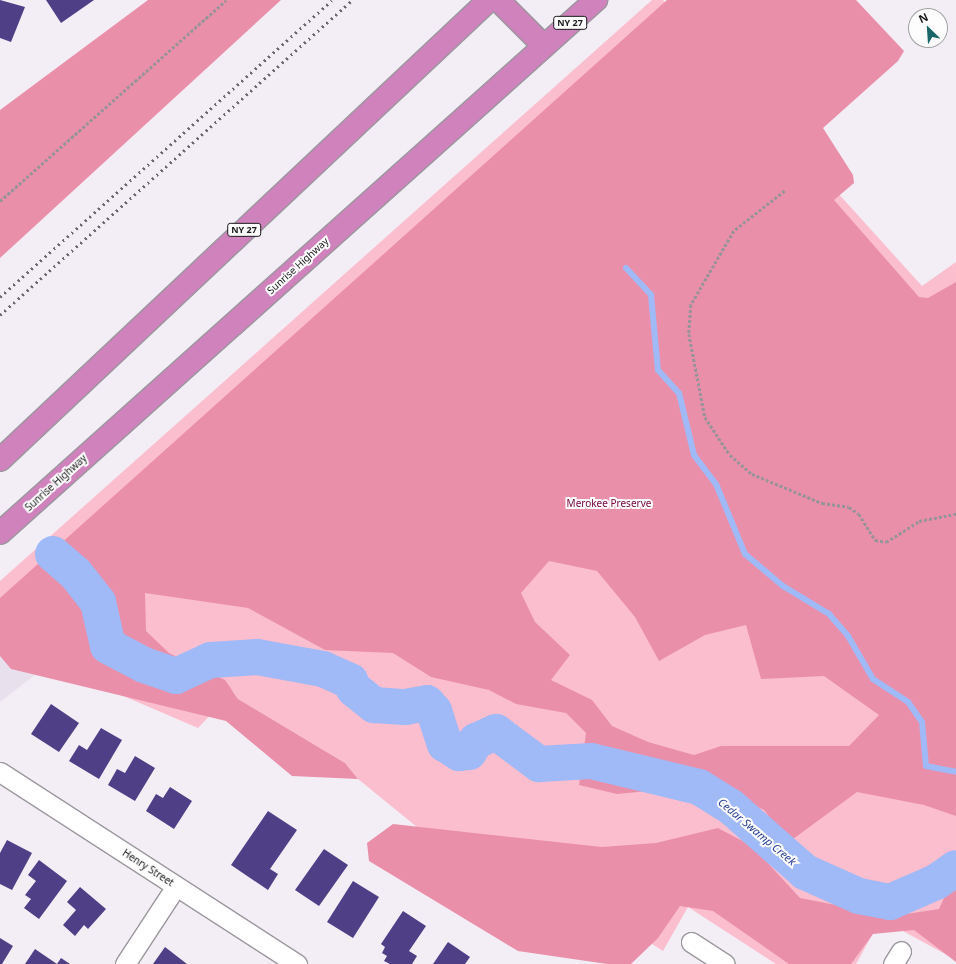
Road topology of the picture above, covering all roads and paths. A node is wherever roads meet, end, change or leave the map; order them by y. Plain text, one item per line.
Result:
1 (226, 0) edge
2 (489, 0) edge
3 (498, 0) edge
4 (596, 0) edge
5 (544, 46) junction
6 (785, 191) dead end
7 (0, 201) edge
8 (0, 460) edge
9 (956, 514) edge
10 (0, 533) edge
11 (0, 772) edge
12 (176, 886) junction
13 (691, 942) dead end
14 (125, 964) edge
15 (297, 964) edge
16 (725, 964) edge

1 - 7 path
2 - 8 highway, NY 27
3 - 5 highway
4 - 5 highway, Sunrise Highway / NY 27
5 - 10 highway, Sunrise Highway / NY 27
6 - 9 path
11 - 12 street, Henry Street
12 - 14 street
12 - 15 street, Henry Street
13 - 16 street

